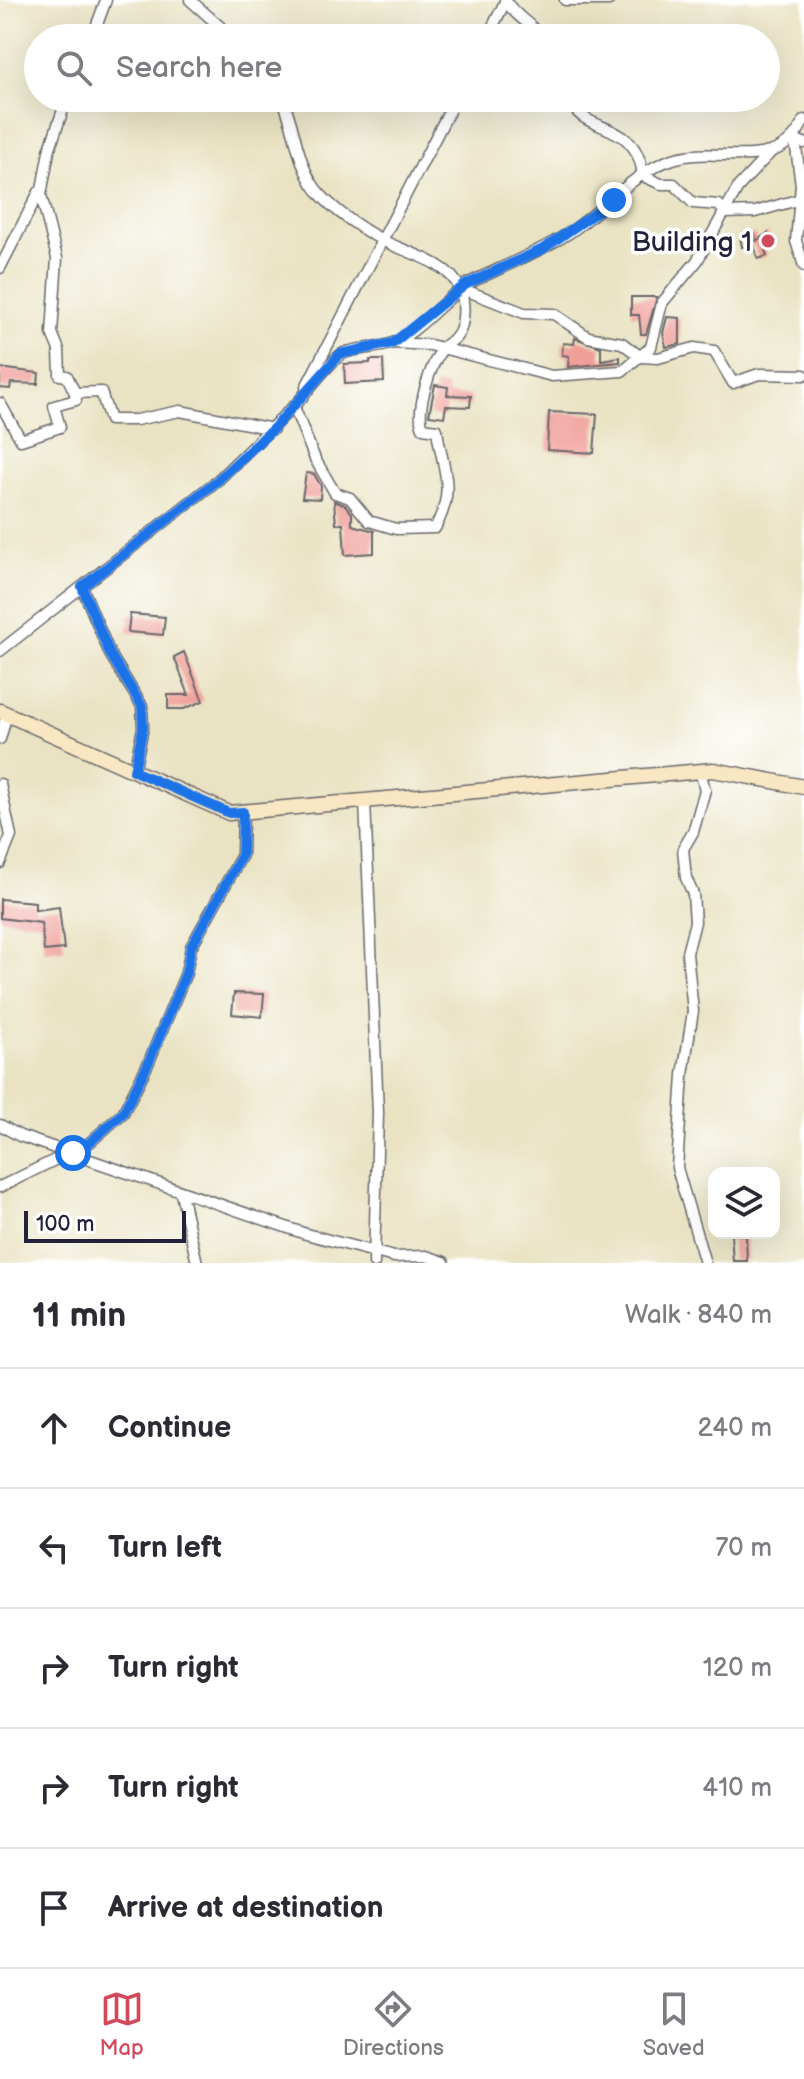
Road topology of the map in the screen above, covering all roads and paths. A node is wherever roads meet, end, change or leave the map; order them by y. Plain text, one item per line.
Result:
1 (106, 0) edge
2 (190, 0) edge
3 (507, 0) edge
4 (565, 0) edge
5 (609, 0) edge
6 (97, 24) edge
7 (217, 24) edge
8 (494, 24) edge
9 (528, 24) edge
10 (63, 112) edge
11 (287, 112) edge
12 (449, 112) edge
13 (577, 112) edge
14 (804, 120) edge
15 (800, 142) edge
16 (770, 153) junction
17 (643, 176) junction
18 (41, 185) junction
19 (802, 198) edge
20 (725, 213) junction
21 (383, 241) junction
22 (804, 266) edge
23 (0, 268) edge
24 (460, 288) junction
25 (393, 343) junction
26 (443, 348) junction
27 (641, 357) junction
28 (804, 375) edge
29 (75, 393) junction
30 (0, 403) edge
31 (294, 407) junction
32 (273, 429) junction
33 (82, 587) junction
34 (0, 651) edge
35 (4, 713) edge
36 (0, 739) edge
37 (134, 771) junction
38 (700, 771) junction
39 (0, 784) edge
40 (804, 787) edge
41 (365, 801) junction
42 (243, 812) junction
43 (0, 863) edge
44 (0, 1125) edge
45 (73, 1153) junction
46 (0, 1187) edge
47 (181, 1193) junction
48 (374, 1258) edge
49 (444, 1262) edge
50 (197, 1263) edge
51 (410, 1263) edge
52 (450, 1263) edge
53 (705, 1263) edge

1 - 6 street
2 - 7 street
3 - 8 street
3 - 9 street
4 - 5 street
10 - 18 street
11 - 21 street
12 - 21 street
13 - 17 street
14 - 15 street
15 - 16 street
15 - 19 street
16 - 17 street
16 - 20 street
17 - 20 street
17 - 24 street
18 - 23 street
18 - 29 street
19 - 20 street
19 - 22 street
20 - 27 street
21 - 24 street
21 - 31 street
24 - 25 street
24 - 26 street
24 - 27 street
25 - 26 street
25 - 31 street
26 - 27 street
26 - 31 street
27 - 28 street
29 - 30 street
29 - 32 street
31 - 32 street
32 - 33 street
33 - 34 street
33 - 37 street
35 - 36 street
35 - 37 main road
37 - 42 main road
38 - 40 main road
38 - 41 main road
38 - 53 street
39 - 43 street
41 - 42 main road
41 - 48 street
42 - 45 street
44 - 45 street
45 - 46 street
45 - 47 street
47 - 48 street
47 - 50 street
48 - 49 street
49 - 51 street
49 - 52 street

